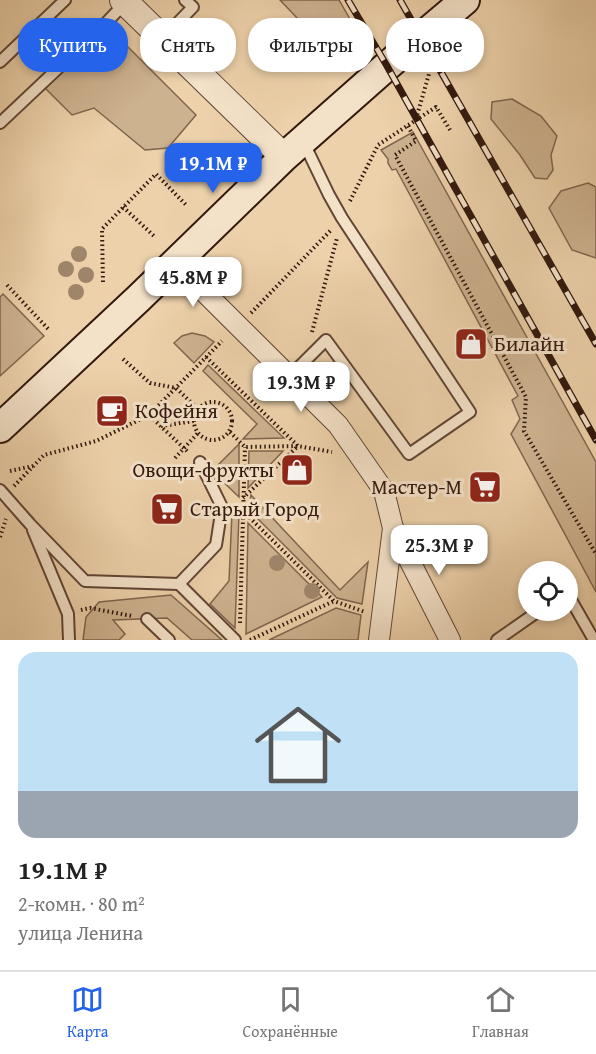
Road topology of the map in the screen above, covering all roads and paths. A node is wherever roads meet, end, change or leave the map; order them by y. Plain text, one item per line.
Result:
1 (64, 0) edge
2 (185, 0) edge
3 (465, 0) edge
4 (124, 1) edge
5 (141, 18) edge
6 (183, 18) edge
7 (0, 62) edge
8 (202, 72) edge
9 (429, 72) edge
10 (415, 119) junction
11 (0, 123) edge
12 (408, 126) junction
13 (450, 129) dead end
14 (293, 149) junction
15 (187, 206) dead end
16 (123, 207) junction
17 (342, 218) junction
18 (154, 236) dead end
19 (174, 263) junction
20 (103, 282) dead end
21 (8, 285) dead end
22 (250, 313) dead end
23 (50, 331) dead end
24 (222, 341) dead end
25 (206, 357) junction
26 (123, 359) dead end
27 (304, 361) junction
28 (290, 376) junction
29 (176, 388) junction
30 (198, 409) junction
31 (149, 415) junction
32 (194, 421) junction
33 (160, 426) junction
34 (0, 428) edge
35 (230, 432) junction
36 (198, 433) junction
37 (298, 446) junction
38 (245, 447) junction
39 (184, 448) junction
40 (332, 452) dead end
41 (175, 458) dead end
42 (200, 462) joint
43 (33, 466) junction
44 (10, 471) dead end
45 (0, 490) edge
46 (243, 498) junction
47 (11, 504) junction
48 (243, 510) junction
49 (30, 524) junction
50 (393, 528) junction
51 (596, 554) edge
52 (179, 584) junction
53 (334, 601) junction
54 (578, 612) edge
55 (68, 614) junction
56 (372, 614) dead end
57 (147, 618) joint
58 (524, 621) edge
59 (240, 628) dead end
60 (69, 640) edge
61 (169, 640) edge
62 (234, 640) edge
63 (250, 640) edge
64 (379, 640) edge
65 (450, 640) edge
66 (497, 640) edge
67 (594, 640) edge

1 - 7 lane
2 - 6 lane
3 - 14 main road
4 - 5 street
4 - 11 lane
8 - 14 street
9 - 10 path
10 - 12 path
10 - 13 path
12 - 17 path
12 - 51 path
14 - 17 lane
14 - 19 main road
15 - 16 path
16 - 18 path
16 - 20 path
17 - 22 path
17 - 27 path
17 - 27 lane
19 - 28 street
19 - 34 main road
21 - 23 path
24 - 25 path
25 - 29 path
25 - 37 path
26 - 29 path
27 - 28 lane
28 - 50 street
29 - 30 path
29 - 31 path
30 - 32 path
30 - 35 path
31 - 33 path
31 - 43 path
32 - 33 path
32 - 36 path
33 - 39 path
35 - 36 path
35 - 38 path
36 - 39 path
37 - 38 path
37 - 40 path
37 - 46 path
38 - 46 path
39 - 41 path
39 - 42 path
42 - 52 lane
43 - 44 path
43 - 47 path
45 - 47 lane
46 - 48 path
47 - 49 lane
48 - 53 path
48 - 59 path
49 - 52 lane
49 - 55 lane
50 - 64 street
50 - 65 street
52 - 62 lane
53 - 56 path
53 - 63 path
54 - 67 lane
55 - 57 path
55 - 60 lane
57 - 61 lane
58 - 66 lane

